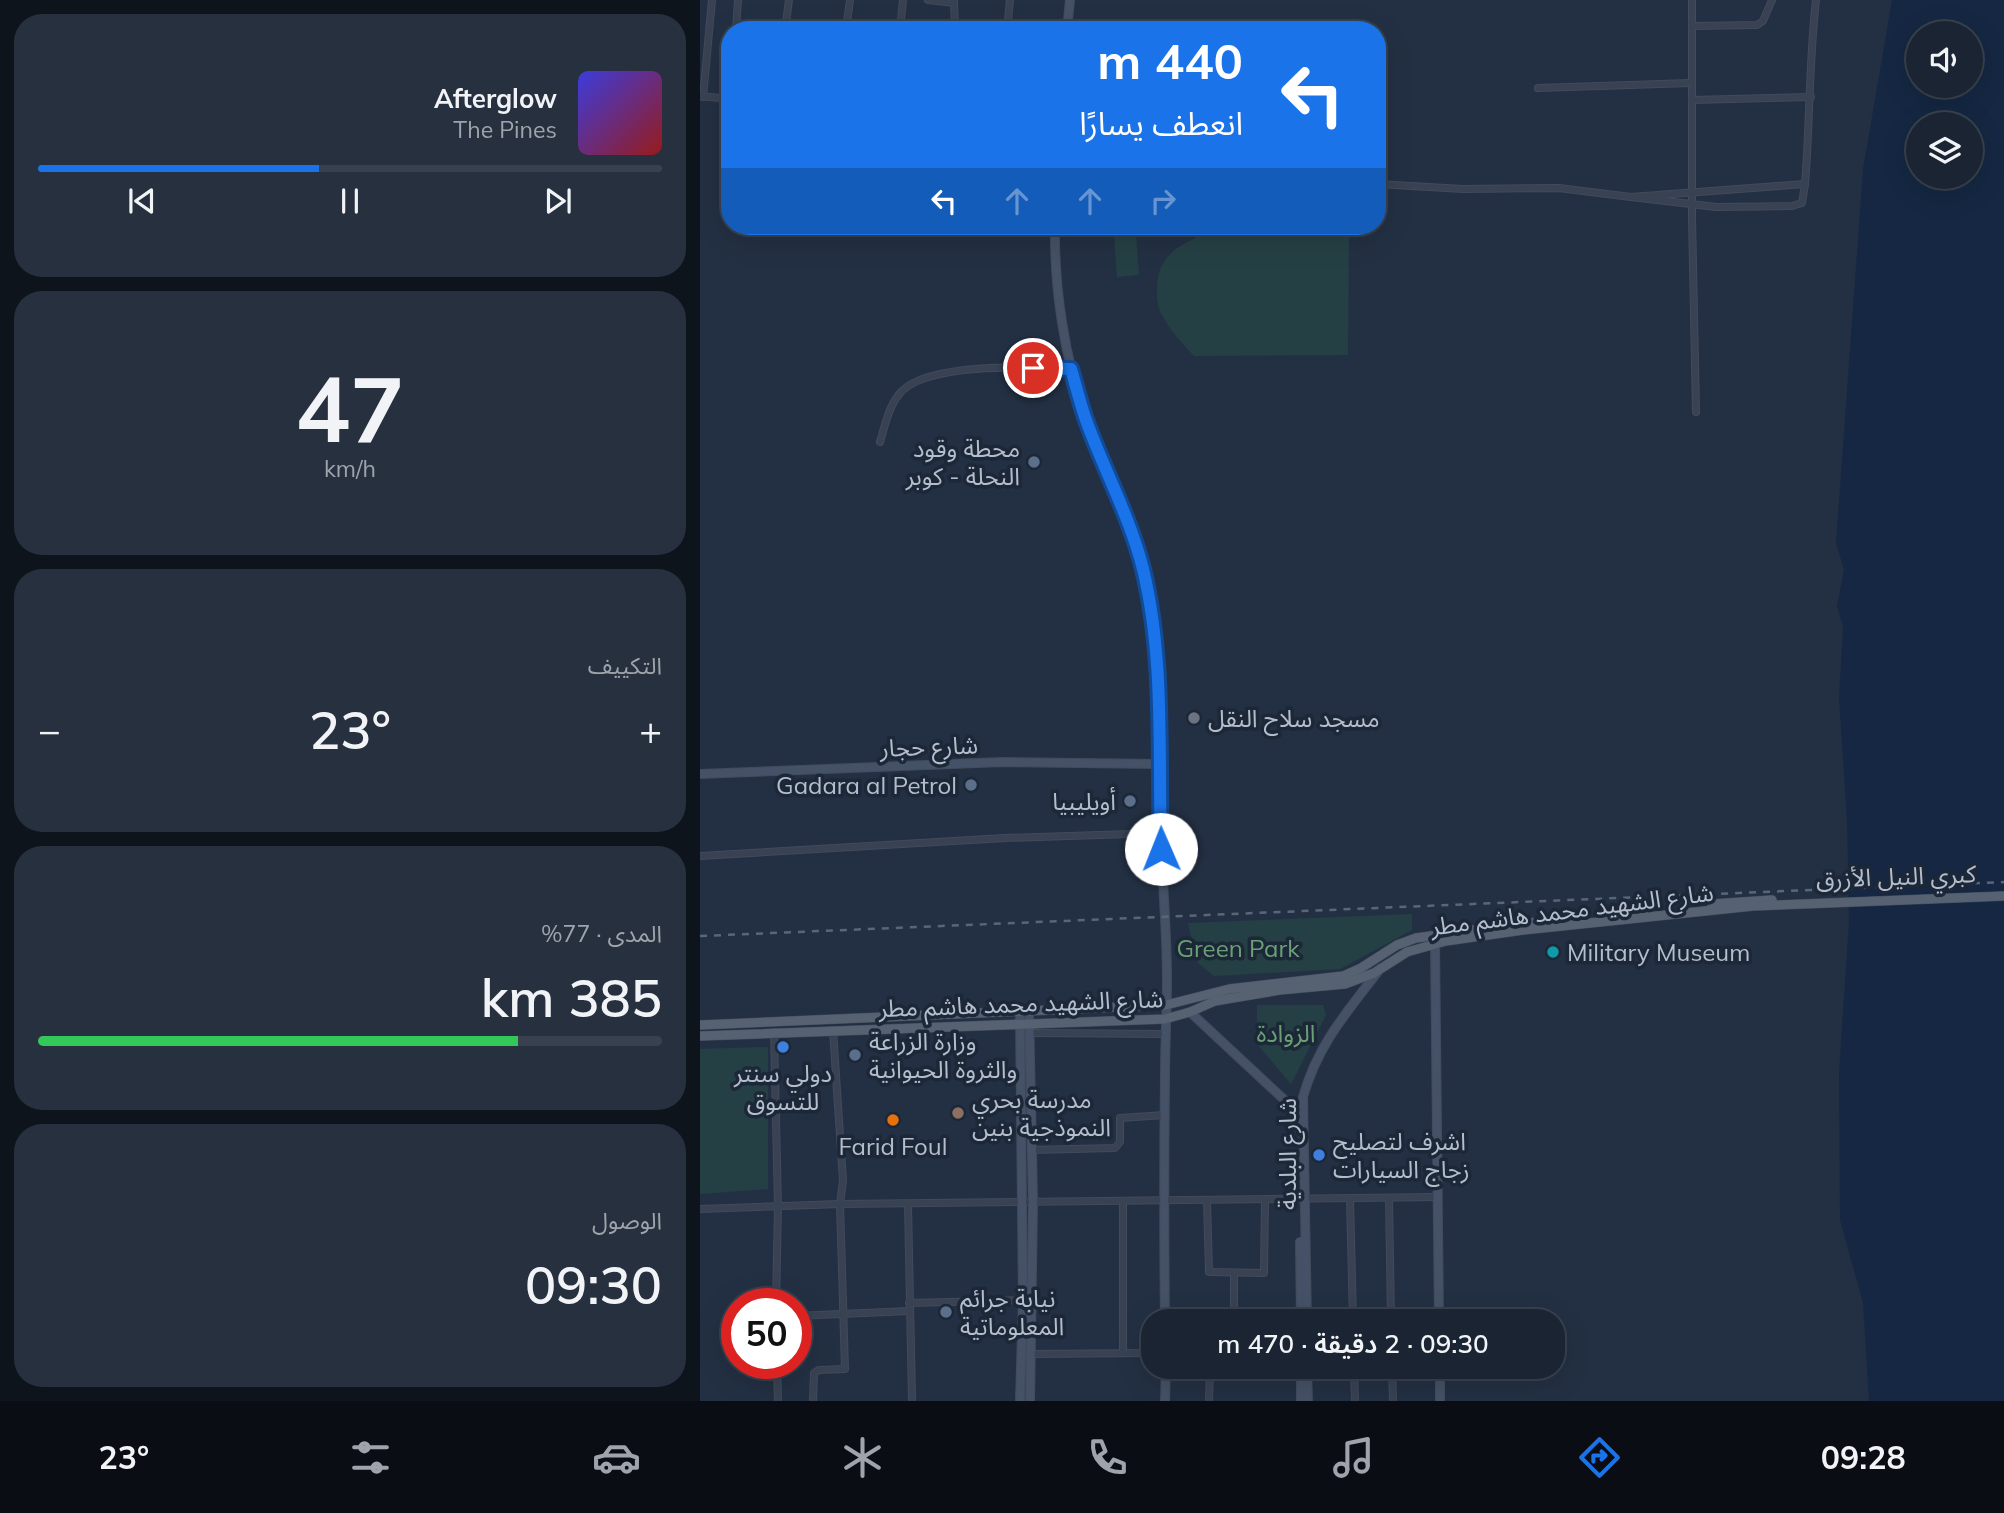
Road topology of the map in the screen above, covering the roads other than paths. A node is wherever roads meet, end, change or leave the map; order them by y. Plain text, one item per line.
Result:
1 (712, 0) edge
2 (738, 0) edge
3 (789, 0) edge
4 (850, 0) edge
5 (904, 0) edge
6 (928, 0) edge
7 (1010, 0) edge
8 (1070, 0) edge
9 (1692, 0) edge
10 (1772, 0) edge
11 (1816, 0) edge
12 (954, 2) edge
13 (737, 21) edge
14 (786, 21) edge
15 (847, 21) edge
16 (901, 21) edge
17 (955, 21) edge
18 (1008, 21) edge
19 (1067, 21) edge
20 (1692, 26) junction
21 (1691, 83) junction
22 (1538, 88) dead end
23 (701, 96) edge
24 (721, 97) edge
25 (1811, 97) junction
26 (1692, 100) junction
27 (1805, 184) junction
28 (1386, 185) edge
29 (1693, 193) junction
30 (1631, 197) junction
31 (1693, 206) junction
32 (1056, 235) edge
33 (1071, 369) junction
34 (1696, 412) dead end
35 (880, 442) dead end
36 (1160, 764) junction
37 (700, 774) edge
38 (1161, 833) junction
39 (700, 856) edge
40 (2004, 890) edge
41 (2004, 896) edge
42 (1790, 902) junction
43 (1435, 943) junction
44 (1382, 967) junction
45 (1166, 1005) junction
46 (1025, 1012) junction
47 (1190, 1012) junction
48 (1165, 1019) junction
49 (700, 1025) edge
50 (1027, 1028) junction
51 (833, 1030) junction
52 (774, 1032) junction
53 (1165, 1034) junction
54 (700, 1036) edge
55 (1165, 1115) junction
56 (1031, 1150) junction
57 (1437, 1197) junction
58 (1350, 1198) junction
59 (1389, 1198) junction
60 (1302, 1199) junction
61 (1265, 1200) junction
62 (1123, 1201) junction
63 (1206, 1201) junction
64 (1022, 1202) junction
65 (1033, 1202) junction
66 (1165, 1202) junction
67 (840, 1204) junction
68 (908, 1204) junction
69 (778, 1206) junction
70 (700, 1209) edge
71 (1234, 1273) junction
72 (776, 1288) edge
73 (1023, 1300) junction
74 (909, 1303) junction
75 (1165, 1309) edge
76 (1234, 1309) edge
77 (1301, 1309) edge
78 (1307, 1309) edge
79 (1353, 1309) edge
80 (1391, 1309) edge
81 (1439, 1309) edge
82 (909, 1311) junction
83 (843, 1315) junction
84 (812, 1316) edge
85 (1123, 1352) junction
86 (1141, 1353) edge
87 (1030, 1354) junction
88 (777, 1379) edge
89 (1166, 1379) edge
90 (1210, 1379) edge
91 (1301, 1379) edge
92 (1307, 1379) edge
93 (1354, 1379) edge
94 (1392, 1379) edge
95 (1440, 1379) edge
96 (778, 1401) edge
97 (813, 1401) edge
98 (912, 1401) edge
99 (1020, 1401) edge
100 (1030, 1401) edge
101 (1165, 1401) edge
102 (1209, 1401) edge
103 (1301, 1401) edge
104 (1308, 1401) edge
105 (1355, 1401) edge
106 (1393, 1401) edge
107 (1440, 1401) edge

1 - 23 street
2 - 13 street
3 - 14 street
4 - 15 street
5 - 16 street
6 - 12 street
7 - 18 street
8 - 19 main road
9 - 20 street
10 - 20 street
11 - 25 street
12 - 17 street
20 - 21 street
21 - 22 street
21 - 26 street
23 - 24 street
25 - 26 street
25 - 27 street
26 - 29 street
27 - 29 street
27 - 31 street
28 - 30 street
29 - 30 street
29 - 31 street
30 - 31 street
31 - 34 street
32 - 33 main road
33 - 35 street
33 - 36 main road
36 - 37 main road, شارع حجار
36 - 38 main road
38 - 39 street
38 - 45 main road
40 - 42 main road, كبري النيل الأزرق
41 - 42 main road
42 - 43 main road, شارع الشهيد محمد هاشم مطر
42 - 45 main road, شارع الشهيد محمد هاشم مطر
43 - 44 main road, شارع الشهيد محمد هاشم مطر
43 - 57 main road
44 - 47 main road, شارع الشهيد محمد هاشم مطر
44 - 60 main road, شارع البلدية
45 - 46 main road, شارع الشهيد محمد هاشم مطر
45 - 48 main road
46 - 49 main road, شارع الشهيد محمد هاشم مطر
46 - 50 main road
47 - 48 main road, شارع الشهيد محمد هاشم مطر
47 - 60 main road, شارع البلدية
48 - 50 main road, شارع الشهيد محمد هاشم مطر
48 - 53 main road
50 - 51 main road, شارع الشهيد محمد هاشم مطر
50 - 53 street
50 - 56 main road
50 - 64 main road
51 - 52 main road, شارع الشهيد محمد هاشم مطر
51 - 67 street
52 - 54 main road, شارع الشهيد محمد هاشم مطر
52 - 69 street
53 - 55 main road
55 - 56 street
55 - 66 main road
56 - 65 main road
57 - 59 street
57 - 81 main road
58 - 59 street
58 - 60 street
58 - 79 street
59 - 80 street
60 - 61 street
60 - 77 main road, شارع البلدية
60 - 78 main road, شارع البلدية
61 - 63 street
61 - 71 street
62 - 65 street
62 - 66 street
62 - 85 street
63 - 66 street
63 - 71 street
64 - 65 street
64 - 68 street
64 - 73 main road
65 - 87 main road
66 - 75 main road
67 - 68 street
67 - 69 street
67 - 83 street
68 - 74 street
69 - 70 street
69 - 72 street
71 - 76 street
73 - 74 street
73 - 99 main road
74 - 82 street
82 - 83 street
82 - 98 street
83 - 84 street
83 - 97 street
85 - 86 street
85 - 87 street
87 - 100 main road
88 - 96 street
89 - 101 main road
90 - 102 street
91 - 103 main road
92 - 104 main road
93 - 105 street
94 - 106 street
95 - 107 main road

